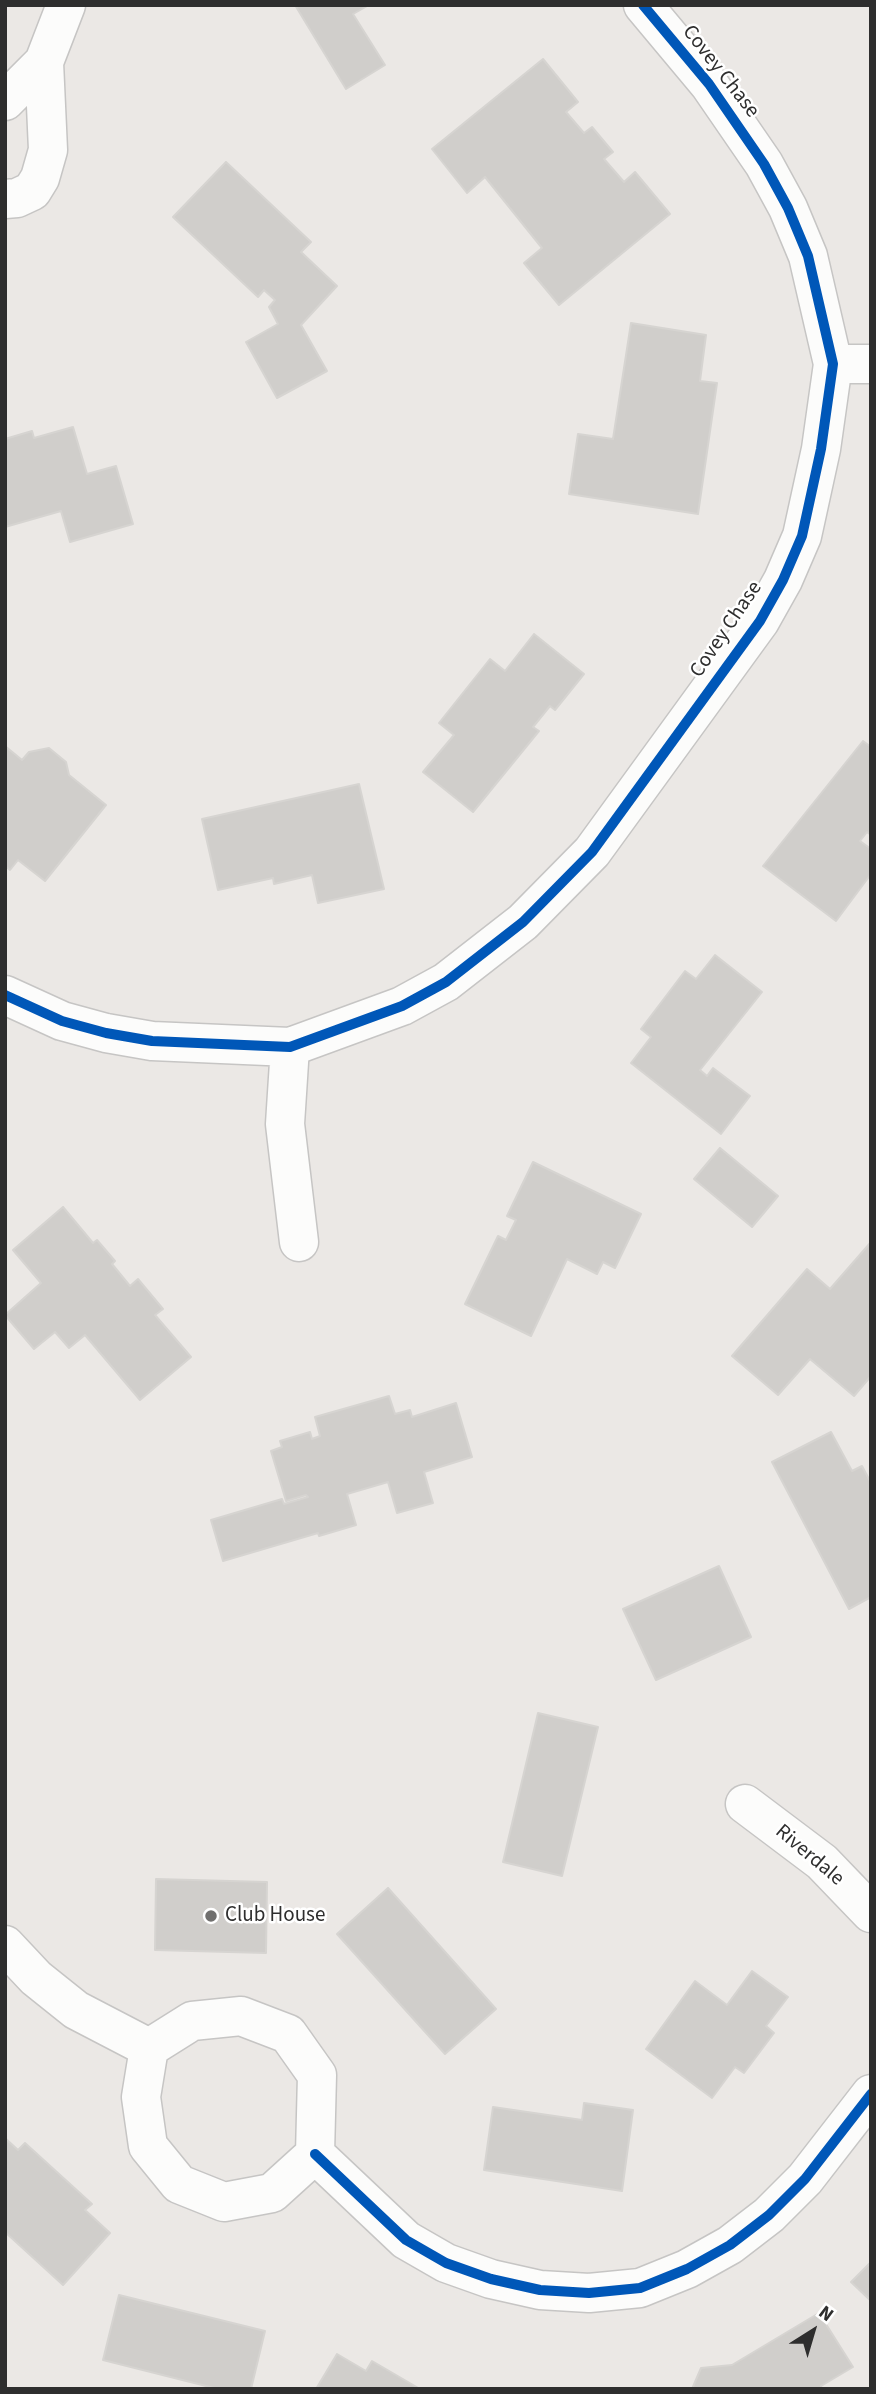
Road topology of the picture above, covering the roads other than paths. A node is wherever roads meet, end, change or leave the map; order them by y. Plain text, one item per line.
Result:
1 (66, 5) edge
2 (643, 5) edge
3 (44, 62) junction
4 (5, 101) edge
5 (5, 199) edge
6 (833, 364) junction
7 (871, 364) edge
8 (5, 995) edge
9 (290, 1047) junction
10 (299, 1242) dead end
11 (745, 1804) dead end
12 (871, 1913) edge
13 (5, 1945) edge
14 (149, 2048) junction
15 (871, 2094) edge
16 (315, 2154) junction

1 - 3 street
2 - 6 street, Covey Chase
3 - 4 street
3 - 5 street
6 - 7 street
6 - 9 street, Covey Chase
8 - 9 street
9 - 10 street
11 - 12 street, Riverdale
13 - 14 street
14 - 16 street
14 - 16 street
15 - 16 street

